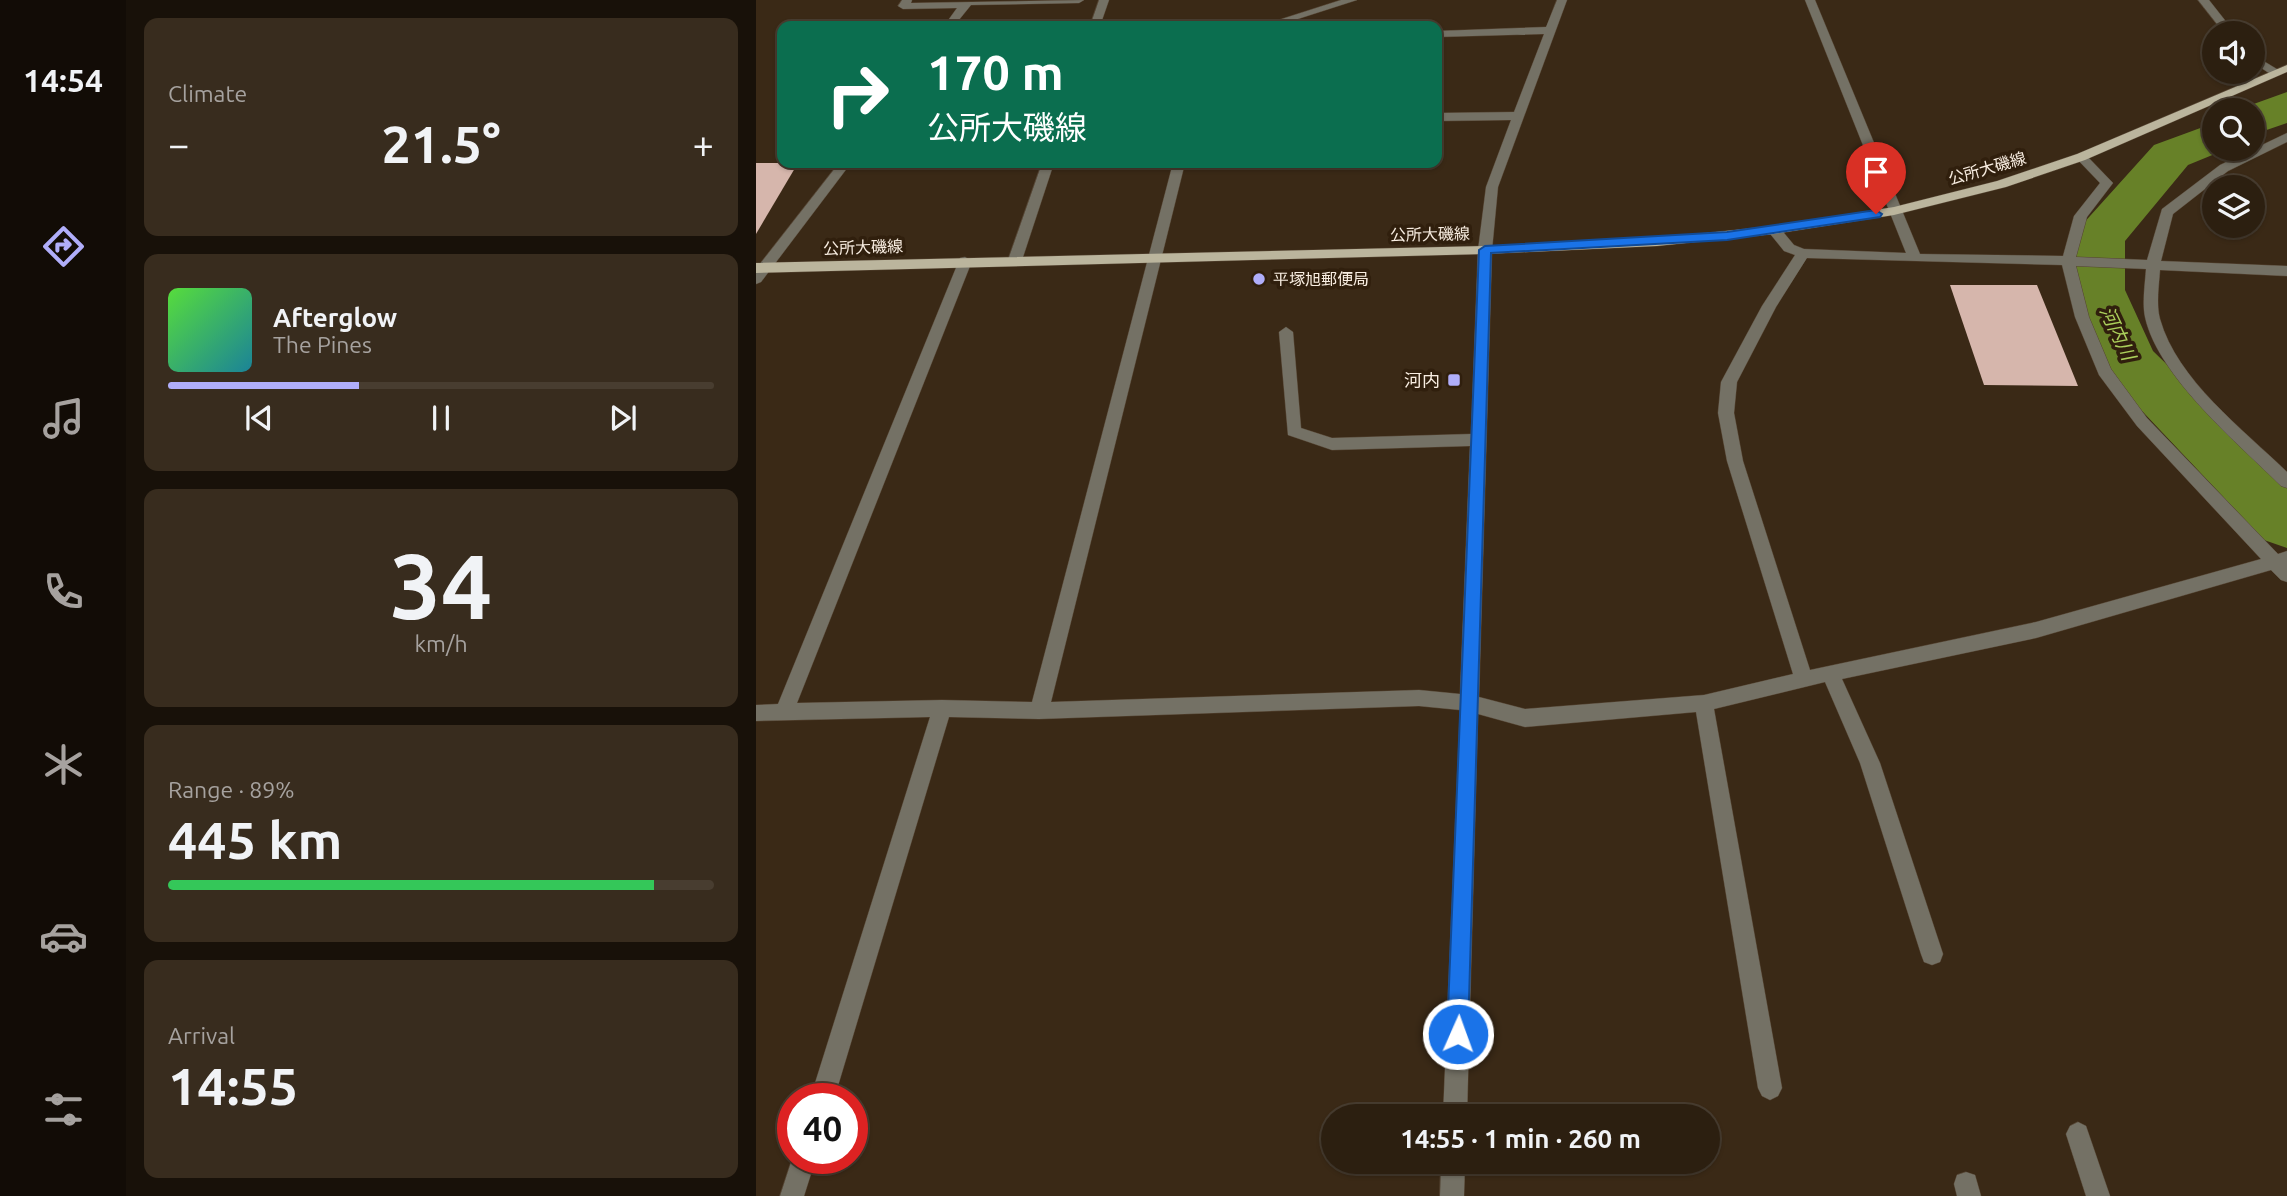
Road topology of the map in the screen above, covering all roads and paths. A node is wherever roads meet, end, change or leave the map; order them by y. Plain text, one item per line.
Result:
1 (907, 0) edge
2 (1079, 0) edge
3 (1104, 0) edge
4 (1352, 0) edge
5 (1562, 0) edge
6 (1810, 0) edge
7 (2203, 0) edge
8 (967, 2) edge
9 (952, 21) edge
10 (1097, 21) edge
11 (1282, 21) edge
12 (2220, 21) edge
13 (1551, 30) junction
14 (1442, 34) edge
15 (2265, 63) edge
16 (2281, 71) edge
17 (1519, 116) junction
18 (1442, 117) edge
19 (2287, 137) edge
20 (2081, 157) junction
21 (841, 168) edge
22 (1046, 168) edge
23 (1178, 168) edge
24 (1894, 211) junction
25 (1774, 230) junction
26 (1485, 250) junction
27 (1803, 253) junction
28 (1156, 258) junction
29 (1915, 258) junction
30 (1014, 260) junction
31 (965, 261) junction
32 (2068, 261) junction
33 (2153, 264) junction
34 (759, 271) edge
35 (2287, 271) edge
36 (1286, 332) dead end
37 (1479, 440) junction
38 (2287, 482) edge
39 (2283, 565) edge
40 (1830, 673) junction
41 (1804, 681) junction
42 (1470, 703) junction
43 (1704, 704) junction
44 (942, 708) junction
45 (785, 711) junction
46 (1039, 711) junction
47 (756, 713) edge
48 (1932, 954) dead end
49 (827, 1083) edge
50 (1770, 1088) dead end
51 (1455, 1104) edge
52 (2078, 1134) dead end
53 (799, 1174) edge
54 (1453, 1174) edge
55 (792, 1196) edge
56 (1452, 1196) edge
57 (2098, 1196) edge

1 - 8 street
2 - 8 street
3 - 10 street
4 - 11 street
5 - 13 street
6 - 24 street
7 - 12 street
8 - 9 street
13 - 14 street
13 - 17 street
15 - 16 street
16 - 20 main road, 公所大磯線
17 - 18 street
17 - 26 street
19 - 33 street
20 - 24 main road, 公所大磯線
20 - 32 street
21 - 34 street
22 - 30 street
23 - 28 street
24 - 25 main road, 公所大磯線
24 - 29 street
25 - 26 main road, 公所大磯線
25 - 27 street
26 - 28 main road, 公所大磯線
26 - 37 street
27 - 29 street
27 - 41 street
28 - 30 main road, 公所大磯線
28 - 46 street
29 - 32 street
30 - 31 main road, 公所大磯線
31 - 34 main road, 公所大磯線
31 - 45 street
32 - 33 street
32 - 39 street
33 - 35 street
33 - 38 street
36 - 37 street
37 - 42 street
39 - 40 street
40 - 41 street
40 - 48 street
41 - 43 street
42 - 43 street
42 - 46 street
42 - 51 street
43 - 50 street
44 - 45 street
44 - 46 street
44 - 49 street
45 - 47 street
52 - 57 street
53 - 55 street
54 - 56 street

